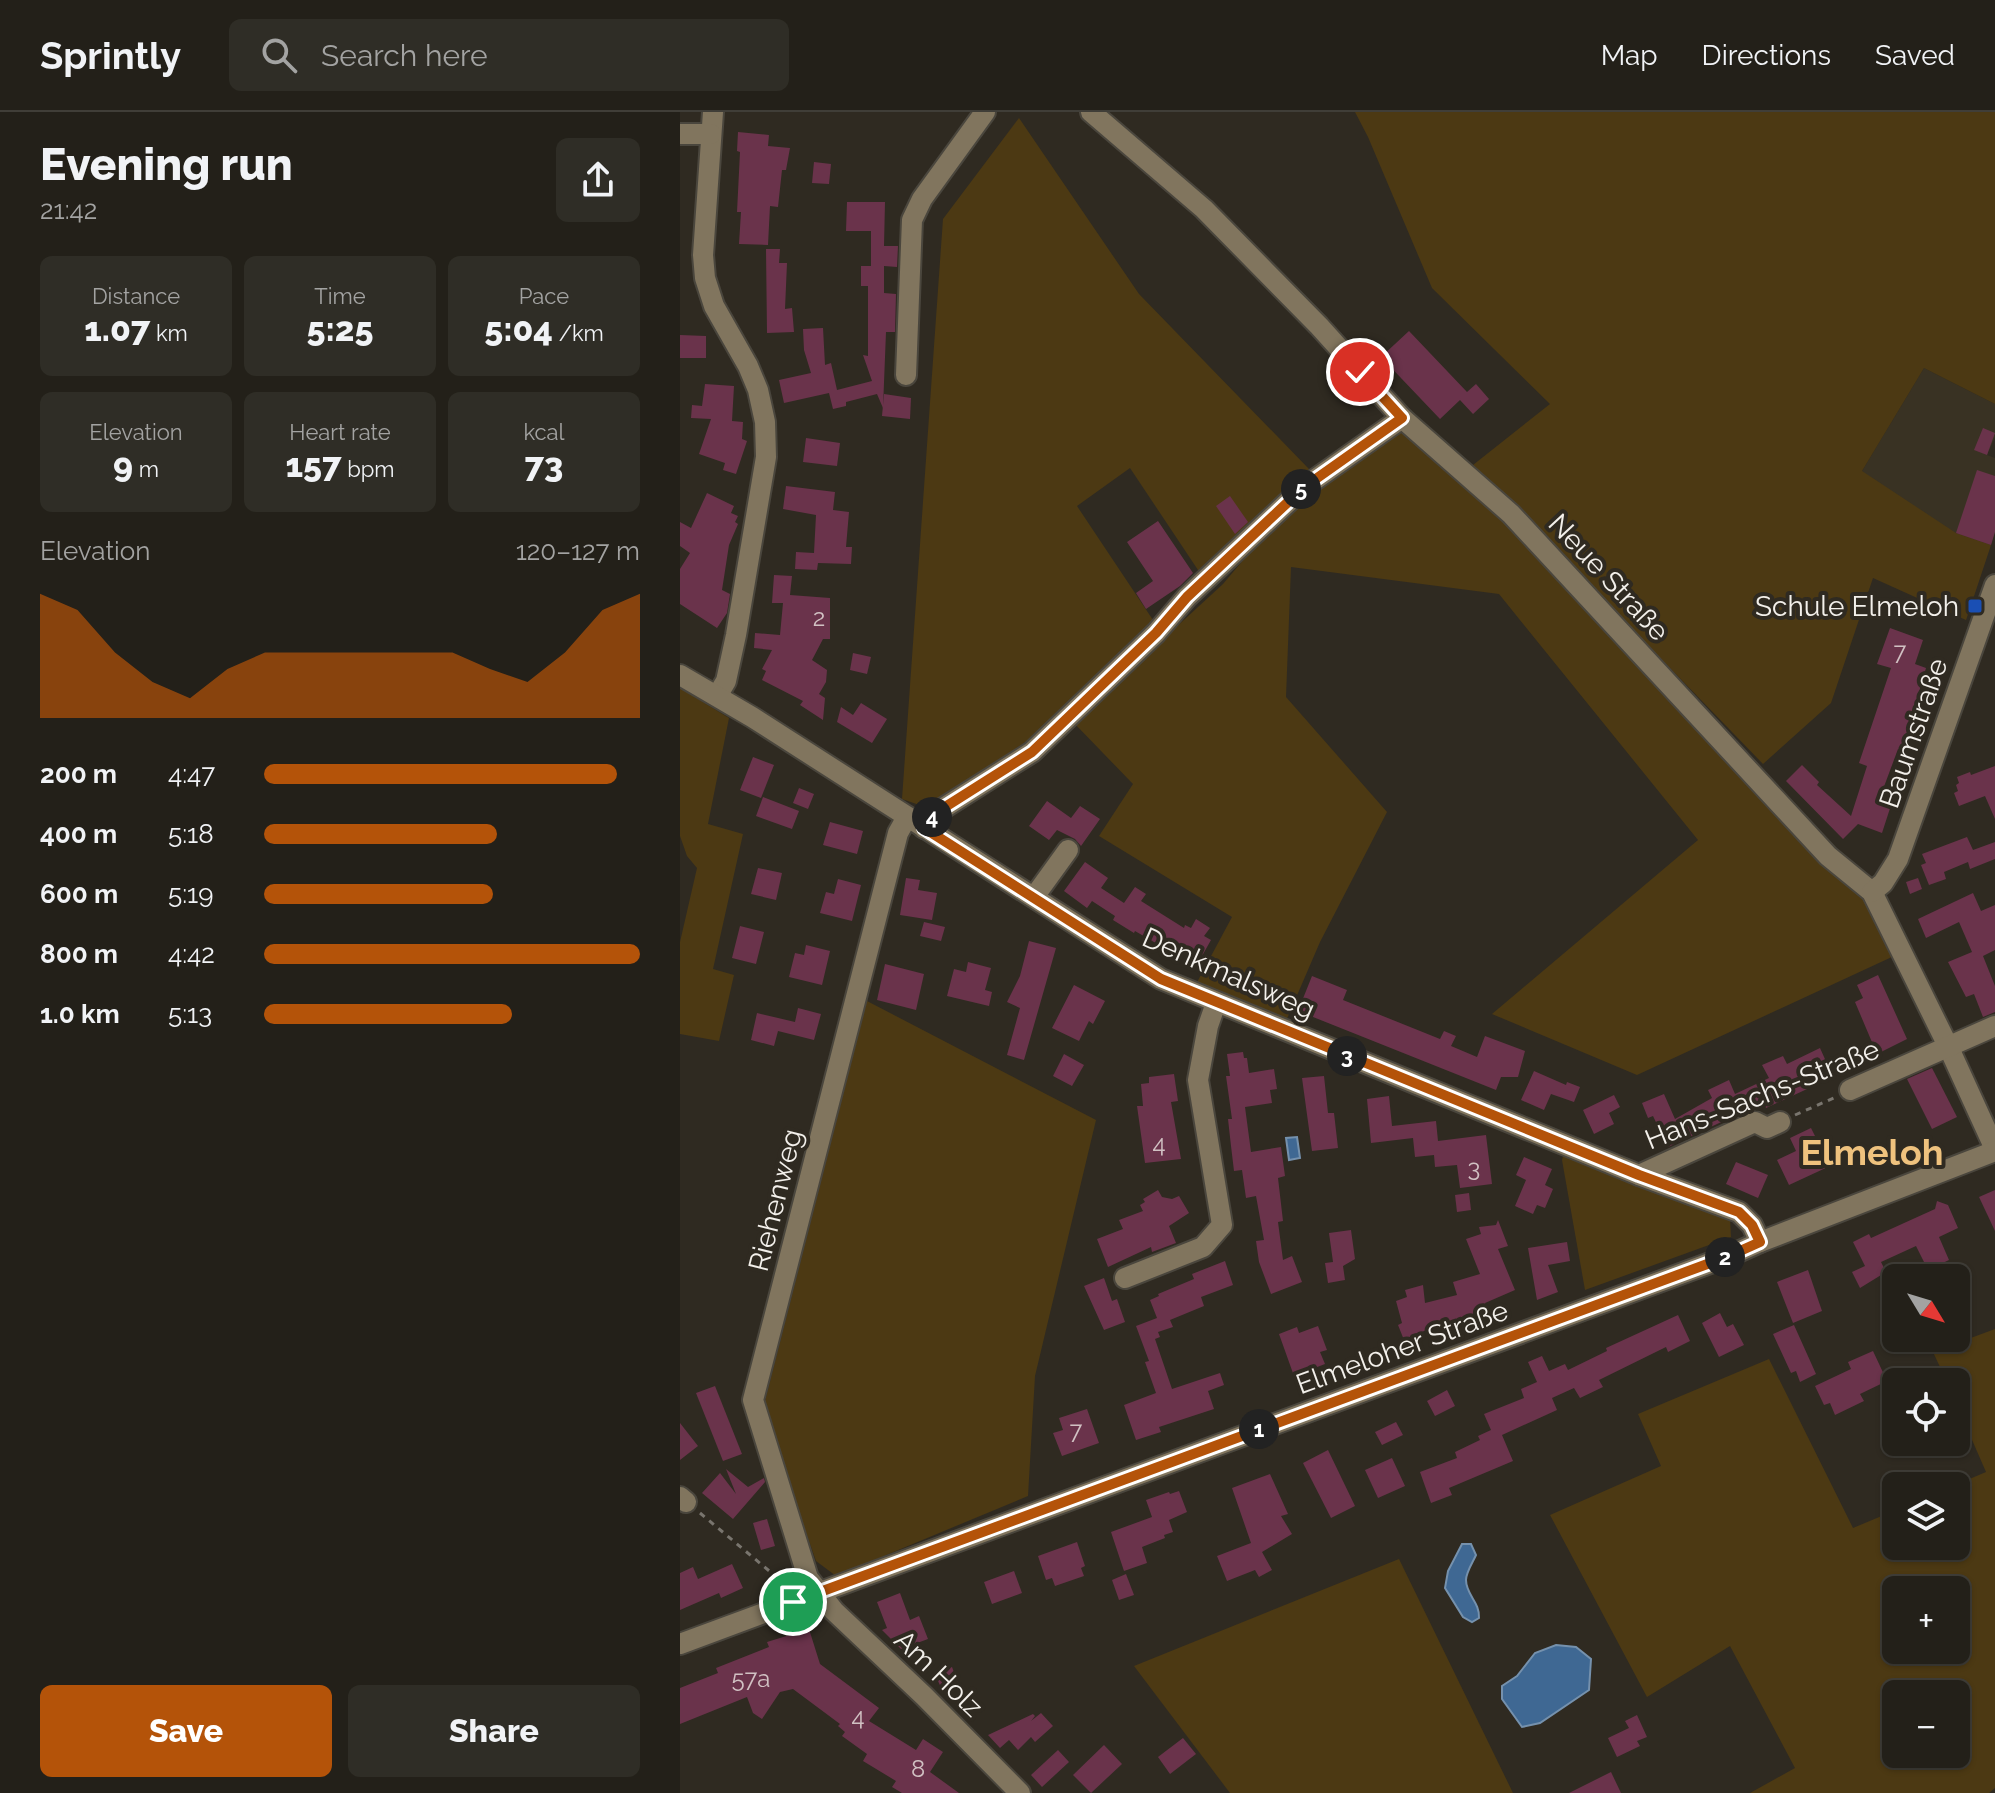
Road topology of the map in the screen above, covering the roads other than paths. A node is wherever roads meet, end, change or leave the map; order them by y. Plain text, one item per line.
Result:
1 (713, 112) edge
2 (985, 112) edge
3 (1091, 112) edge
4 (680, 134) edge
5 (711, 134) junction
6 (906, 375) dead end
7 (1402, 418) junction
8 (1995, 585) edge
9 (680, 675) edge
10 (717, 696) junction
11 (915, 823) junction
12 (1068, 850) dead end
13 (1872, 892) junction
14 (1034, 897) junction
15 (1216, 1003) junction
16 (1995, 1026) edge
17 (1948, 1046) junction
18 (1850, 1090) road end
19 (1780, 1122) road end
20 (1995, 1150) edge
21 (1639, 1175) junction
22 (1760, 1242) junction
23 (1125, 1278) dead end
24 (823, 1591) junction
25 (680, 1644) edge
26 (1020, 1793) edge

1 - 5 street
2 - 6 street
3 - 7 street, Neue Straße
4 - 5 street
5 - 10 street
7 - 11 street
7 - 13 street, Neue Straße
8 - 13 street, Baumstraße
9 - 10 street, Denkmalsweg
10 - 11 street, Denkmalsweg
11 - 14 street, Denkmalsweg
11 - 24 street, Riehenweg
12 - 14 street
13 - 17 street, Neue Straße
14 - 15 street, Denkmalsweg
15 - 21 street, Denkmalsweg
15 - 23 street
16 - 17 street, Hans-Sachs-Straße
17 - 18 street, Hans-Sachs-Straße
17 - 20 street, Neue Straße
19 - 21 street, Hans-Sachs-Straße
20 - 22 street, Elmeloher Straße
21 - 22 street, Denkmalsweg
22 - 24 street, Elmeloher Straße
24 - 25 street, Elmeloher Straße
24 - 26 street, Am Holz

